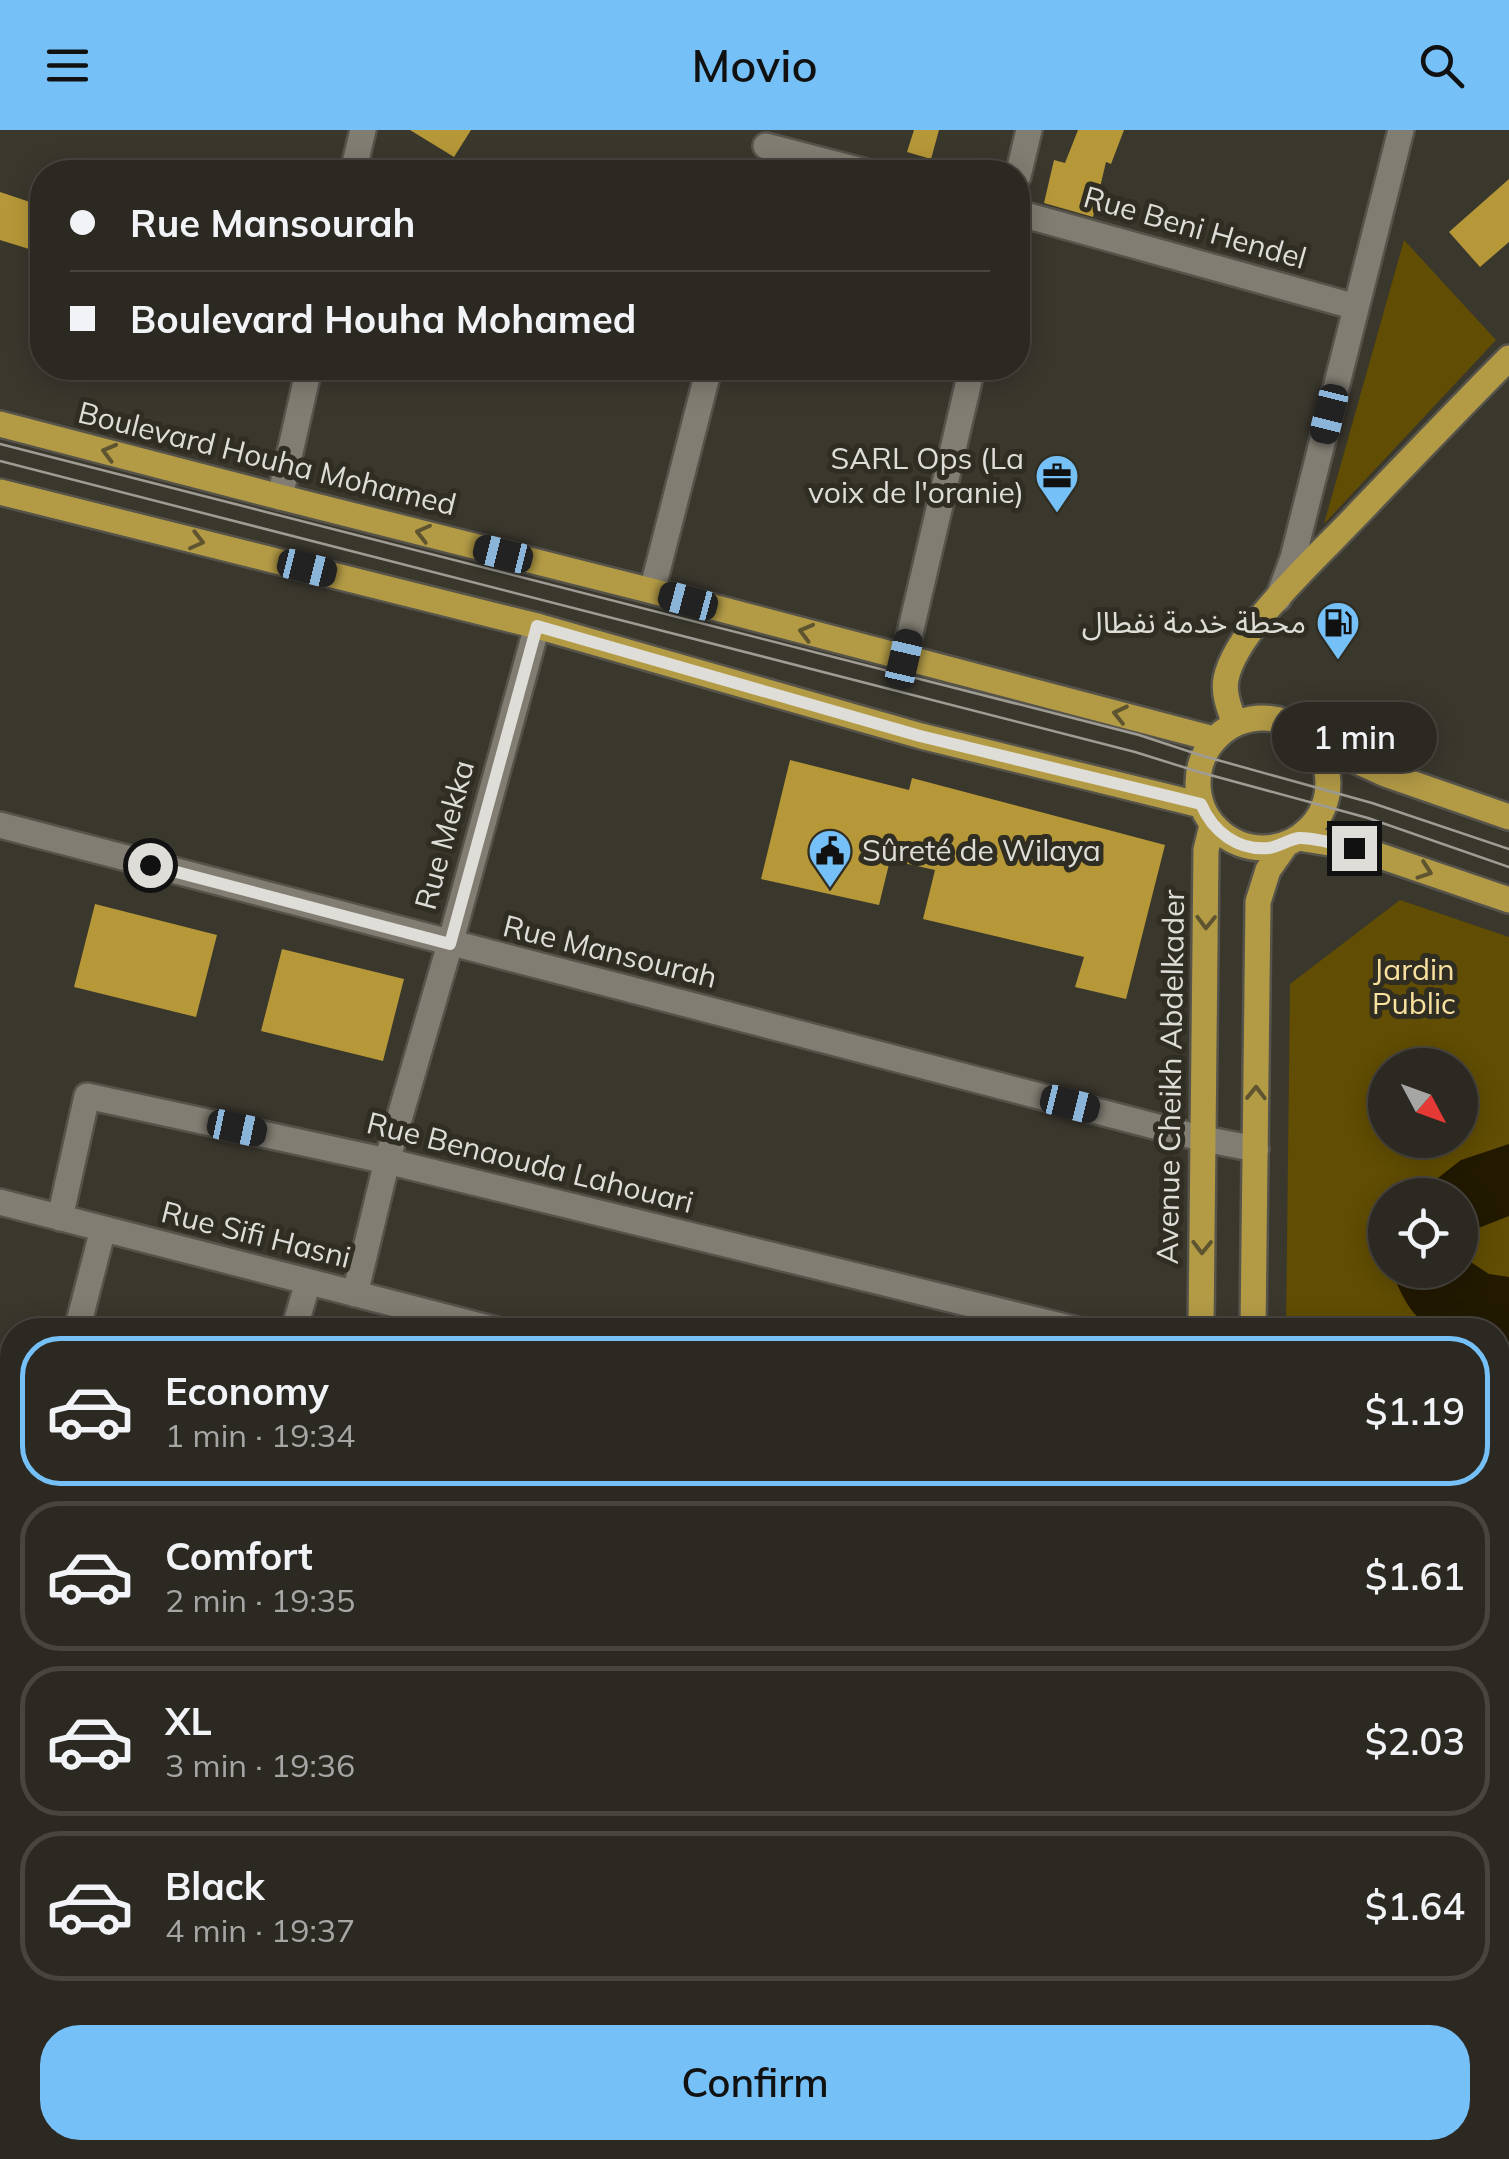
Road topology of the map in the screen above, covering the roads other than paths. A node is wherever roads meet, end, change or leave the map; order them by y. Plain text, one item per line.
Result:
1 (363, 130) edge
2 (1030, 130) edge
3 (1402, 130) edge
4 (768, 138) edge
5 (356, 160) edge
6 (831, 160) edge
7 (1022, 160) edge
8 (1030, 216) edge
9 (1356, 307) junction
10 (1509, 358) edge
11 (306, 380) edge
12 (706, 380) edge
13 (969, 380) edge
14 (0, 424) edge
15 (0, 492) edge
16 (280, 497) junction
17 (652, 591) junction
18 (1278, 598) junction
19 (537, 626) junction
20 (904, 659) junction
21 (1224, 732) junction
22 (1313, 741) junction
23 (1206, 815) junction
24 (1509, 817) edge
25 (0, 825) edge
26 (1292, 841) junction
27 (1509, 900) edge
28 (450, 944) junction
29 (1204, 1139) junction
30 (1256, 1149) junction
31 (387, 1161) junction
32 (0, 1202) edge
33 (60, 1218) junction
34 (104, 1229) junction
35 (308, 1282) junction
36 (355, 1294) junction
37 (81, 1318) edge
38 (298, 1318) edge
39 (447, 1318) edge
40 (1028, 1318) edge
41 (1201, 1318) edge
42 (1253, 1318) edge

1 - 5 street
2 - 7 street
3 - 9 street
4 - 6 street
8 - 9 street, Rue Beni Hendel
9 - 18 street
10 - 18 main road
11 - 16 street
12 - 17 street
13 - 20 street
16 -> 14 main road, Boulevard Houha Mohamed
15 -> 19 main road
17 -> 16 main road, Boulevard Houha Mohamed
20 -> 17 main road, Boulevard Houha Mohamed
18 - 21 main road
19 - 23 main road
19 - 28 street, Rue Mekka
21 -> 20 main road, Boulevard Houha Mohamed
21 - 22 main road
21 - 23 main road
22 - 24 main road
22 - 26 main road
23 - 26 main road
23 -> 29 main road, Avenue Cheikh Abdelkader
25 - 28 street, Rue Mansourah
26 -> 27 main road
30 -> 26 main road
28 - 29 street, Rue Mansourah
28 - 31 street, Rue Mekka
29 - 30 street, Rue Mansourah
29 -> 41 main road, Avenue Cheikh Abdelkader
30 - 42 main road
31 - 33 street, Rue Benaouda Lahouari
31 - 36 street, Rue Mekka
31 - 40 street, Rue Benaouda Lahouari
32 - 33 street, Rue Sifi Hasni
33 - 34 street, Rue Sifi Hasni
34 - 35 street, Rue Sifi Hasni
34 - 37 street
35 - 36 street, Rue Sifi Hasni
35 - 38 street
36 - 39 street, Rue Sifi Hasni

